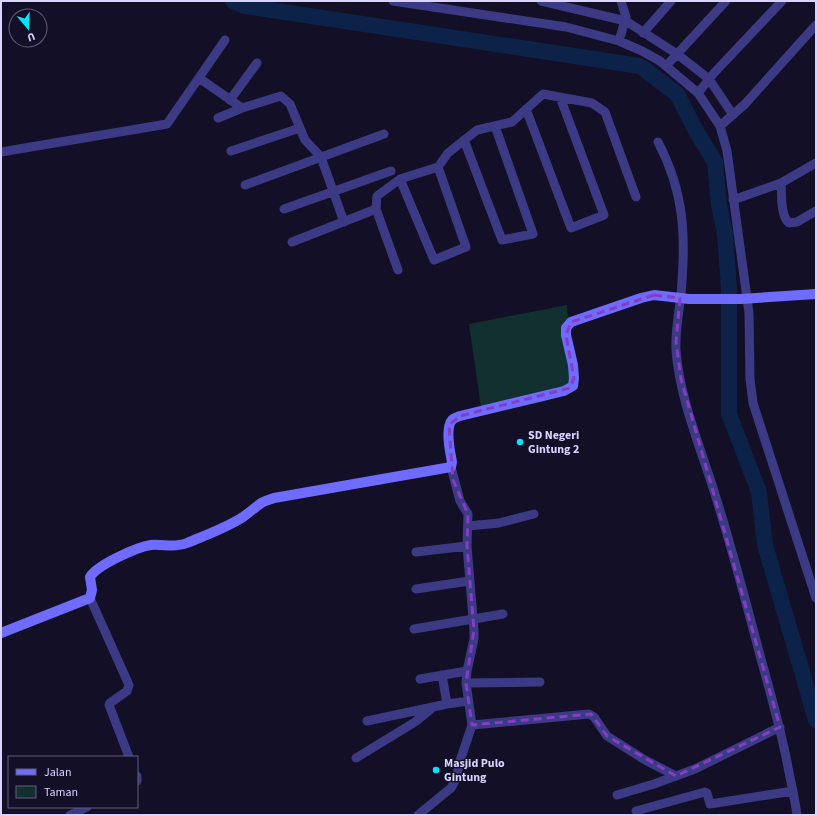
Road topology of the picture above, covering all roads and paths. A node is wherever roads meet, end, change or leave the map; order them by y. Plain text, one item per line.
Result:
1 (393, 1) edge
2 (541, 1) edge
3 (621, 1) edge
4 (726, 1) edge
5 (782, 1) edge
6 (666, 3) edge
7 (432, 5) edge
8 (580, 5) edge
9 (625, 22) junction
10 (816, 25) edge
11 (643, 32) junction
12 (619, 39) junction
13 (225, 40) dead end
14 (678, 54) junction
15 (257, 63) dead end
16 (666, 66) junction
17 (199, 78) junction
18 (708, 80) junction
19 (699, 92) junction
20 (560, 97) junction
21 (230, 100) junction
22 (242, 108) junction
23 (526, 109) junction
24 (733, 115) junction
25 (218, 118) dead end
26 (495, 126) junction
27 (720, 126) junction
28 (300, 128) junction
29 (384, 134) dead end
30 (464, 140) junction
31 (658, 142) dead end
32 (231, 151) dead end
33 (1, 152) edge
34 (321, 157) junction
35 (816, 163) edge
36 (438, 167) junction
37 (391, 171) dead end
38 (400, 179) junction
39 (781, 183) junction
40 (245, 185) dead end
41 (333, 192) junction
42 (636, 197) dead end
43 (733, 200) junction
44 (284, 209) dead end
45 (376, 209) junction
46 (816, 211) edge
47 (344, 222) junction
48 (292, 242) dead end
49 (398, 270) dead end
50 (816, 294) edge
51 (744, 298) junction
52 (685, 299) junction
53 (451, 467) junction
54 (534, 514) dead end
55 (468, 526) junction
56 (467, 546) junction
57 (416, 552) dead end
58 (469, 581) junction
59 (416, 589) dead end
60 (90, 598) junction
61 (816, 598) edge
62 (503, 614) dead end
63 (474, 618) junction
64 (414, 629) dead end
65 (1, 633) edge
66 (467, 671) junction
67 (442, 674) junction
68 (420, 679) dead end
69 (540, 682) dead end
70 (466, 683) junction
71 (468, 701) junction
72 (447, 704) junction
73 (432, 708) junction
74 (367, 721) dead end
75 (472, 725) junction
76 (780, 727) junction
77 (129, 756) edge
78 (356, 758) dead end
79 (676, 776) junction
80 (793, 791) junction
81 (617, 795) dead end
82 (85, 808) edge
83 (636, 811) dead end
84 (70, 815) edge
85 (418, 815) edge
86 (797, 815) edge

1 - 7 street
2 - 8 street
3 - 9 street
4 - 14 street
5 - 18 street
6 - 11 street
7 - 12 street
8 - 9 street
9 - 11 street
9 - 12 street
10 - 24 street
11 - 14 street
12 - 16 street
13 - 17 street
14 - 16 street
14 - 18 street
15 - 21 street
16 - 19 street
17 - 21 street
17 - 33 street
18 - 19 street
18 - 24 street
19 - 27 street
20 - 23 street
20 - 23 street
20 - 42 street
21 - 22 street
22 - 25 street
22 - 28 street
23 - 26 street
24 - 27 street
26 - 30 street
26 - 30 street
27 - 43 street
28 - 32 street
28 - 34 street
29 - 34 street
30 - 36 street
31 - 52 street
34 - 40 street
34 - 41 street
35 - 39 street
36 - 38 street
36 - 38 street
37 - 41 street
38 - 45 street
39 - 43 street
39 - 46 street
41 - 44 street
41 - 47 street
43 - 51 street
45 - 47 street
45 - 49 street
47 - 48 street
50 - 51 street
51 - 52 street
51 - 61 street
52 - 53 street
52 - 76 street
53 - 55 street
53 - 60 street
54 - 55 street
55 - 56 street
56 - 57 street
56 - 58 street
58 - 59 street
58 - 63 street
60 - 65 street
60 - 77 street
62 - 63 street
63 - 64 street
63 - 66 street
66 - 67 street
66 - 70 street
67 - 68 street
67 - 72 street
69 - 70 street
70 - 71 street
71 - 72 street
71 - 75 street
72 - 73 street
73 - 74 street
73 - 78 street
75 - 79 street
75 - 85 street
76 - 79 street
76 - 80 street
79 - 81 street
80 - 83 street
80 - 86 street
82 - 84 street

